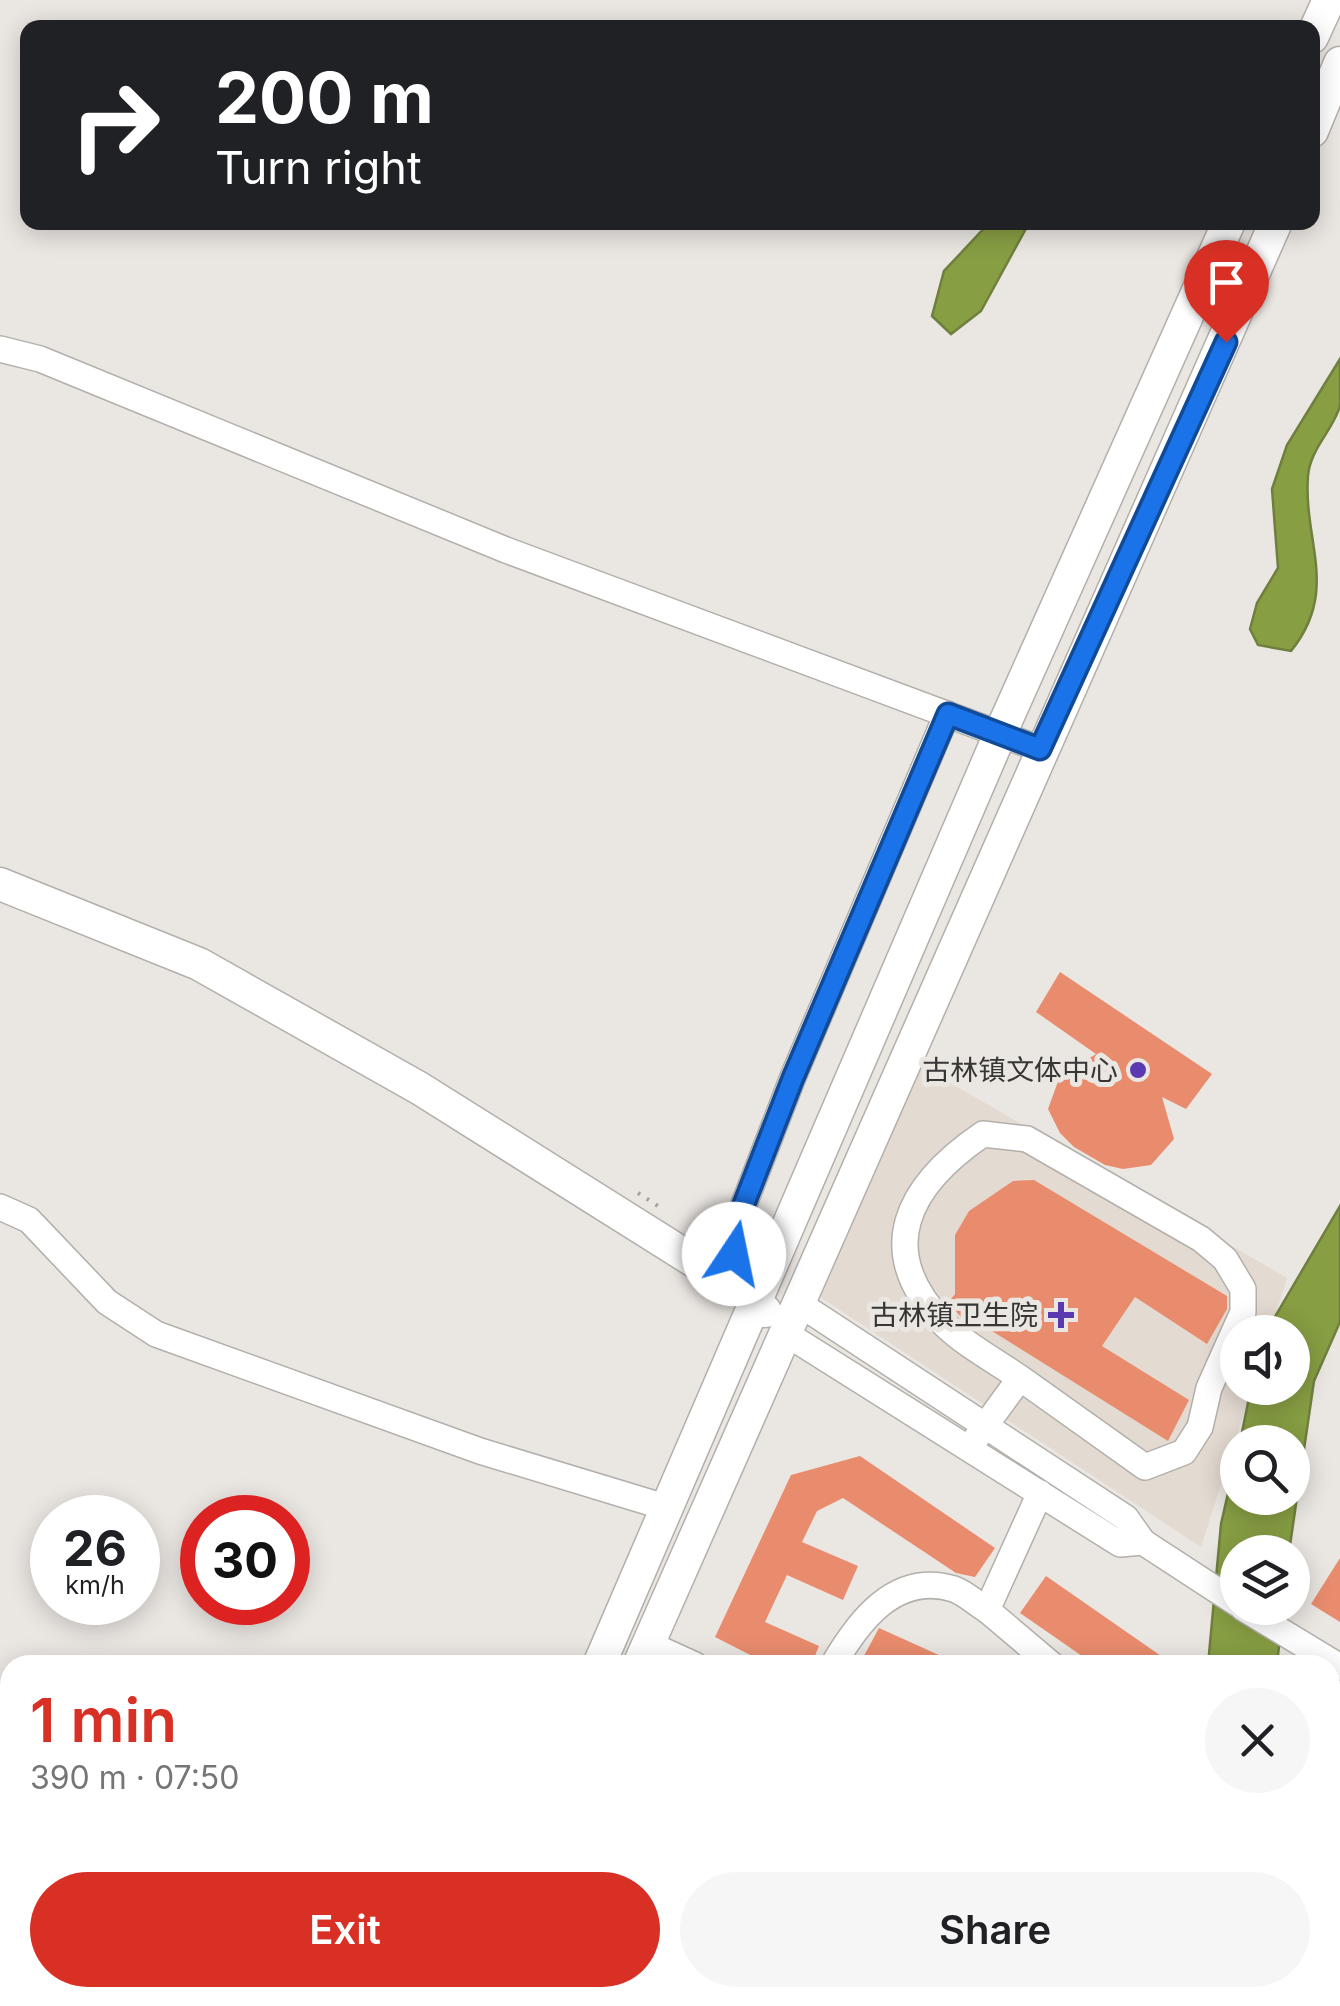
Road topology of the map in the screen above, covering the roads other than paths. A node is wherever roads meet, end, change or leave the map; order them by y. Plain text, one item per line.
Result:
1 (1340, 63) edge
2 (1320, 112) edge
3 (1226, 230) edge
4 (1272, 230) edge
5 (0, 349) edge
6 (948, 714) junction
7 (1000, 734) junction
8 (1040, 749) junction
9 (0, 884) edge
10 (0, 1208) edge
11 (753, 1298) junction
12 (792, 1318) junction
13 (1020, 1378) junction
14 (985, 1426) junction
15 (970, 1448) junction
16 (1040, 1493) junction
17 (668, 1508) junction
18 (1143, 1542) junction
19 (1220, 1593) edge
20 (986, 1610) junction
21 (1271, 1625) edge
22 (644, 1654) edge
23 (602, 1655) edge
24 (840, 1655) edge
25 (1040, 1655) edge
26 (1320, 1655) edge

1 - 2 main road
3 - 7 main road
4 - 8 main road
5 - 6 street
6 - 7 street
6 - 11 street
7 - 8 street
7 - 11 main road
8 - 12 main road
9 - 11 main road
10 - 17 street
11 - 12 main road
11 - 17 main road
12 - 14 street
12 - 15 street
12 - 22 main road
13 - 13 street
13 - 14 street
14 - 15 street
14 - 18 street
15 - 16 street
16 - 18 street
16 - 20 street
17 - 23 main road
18 - 19 street
20 - 24 street
20 - 25 street
21 - 26 street

